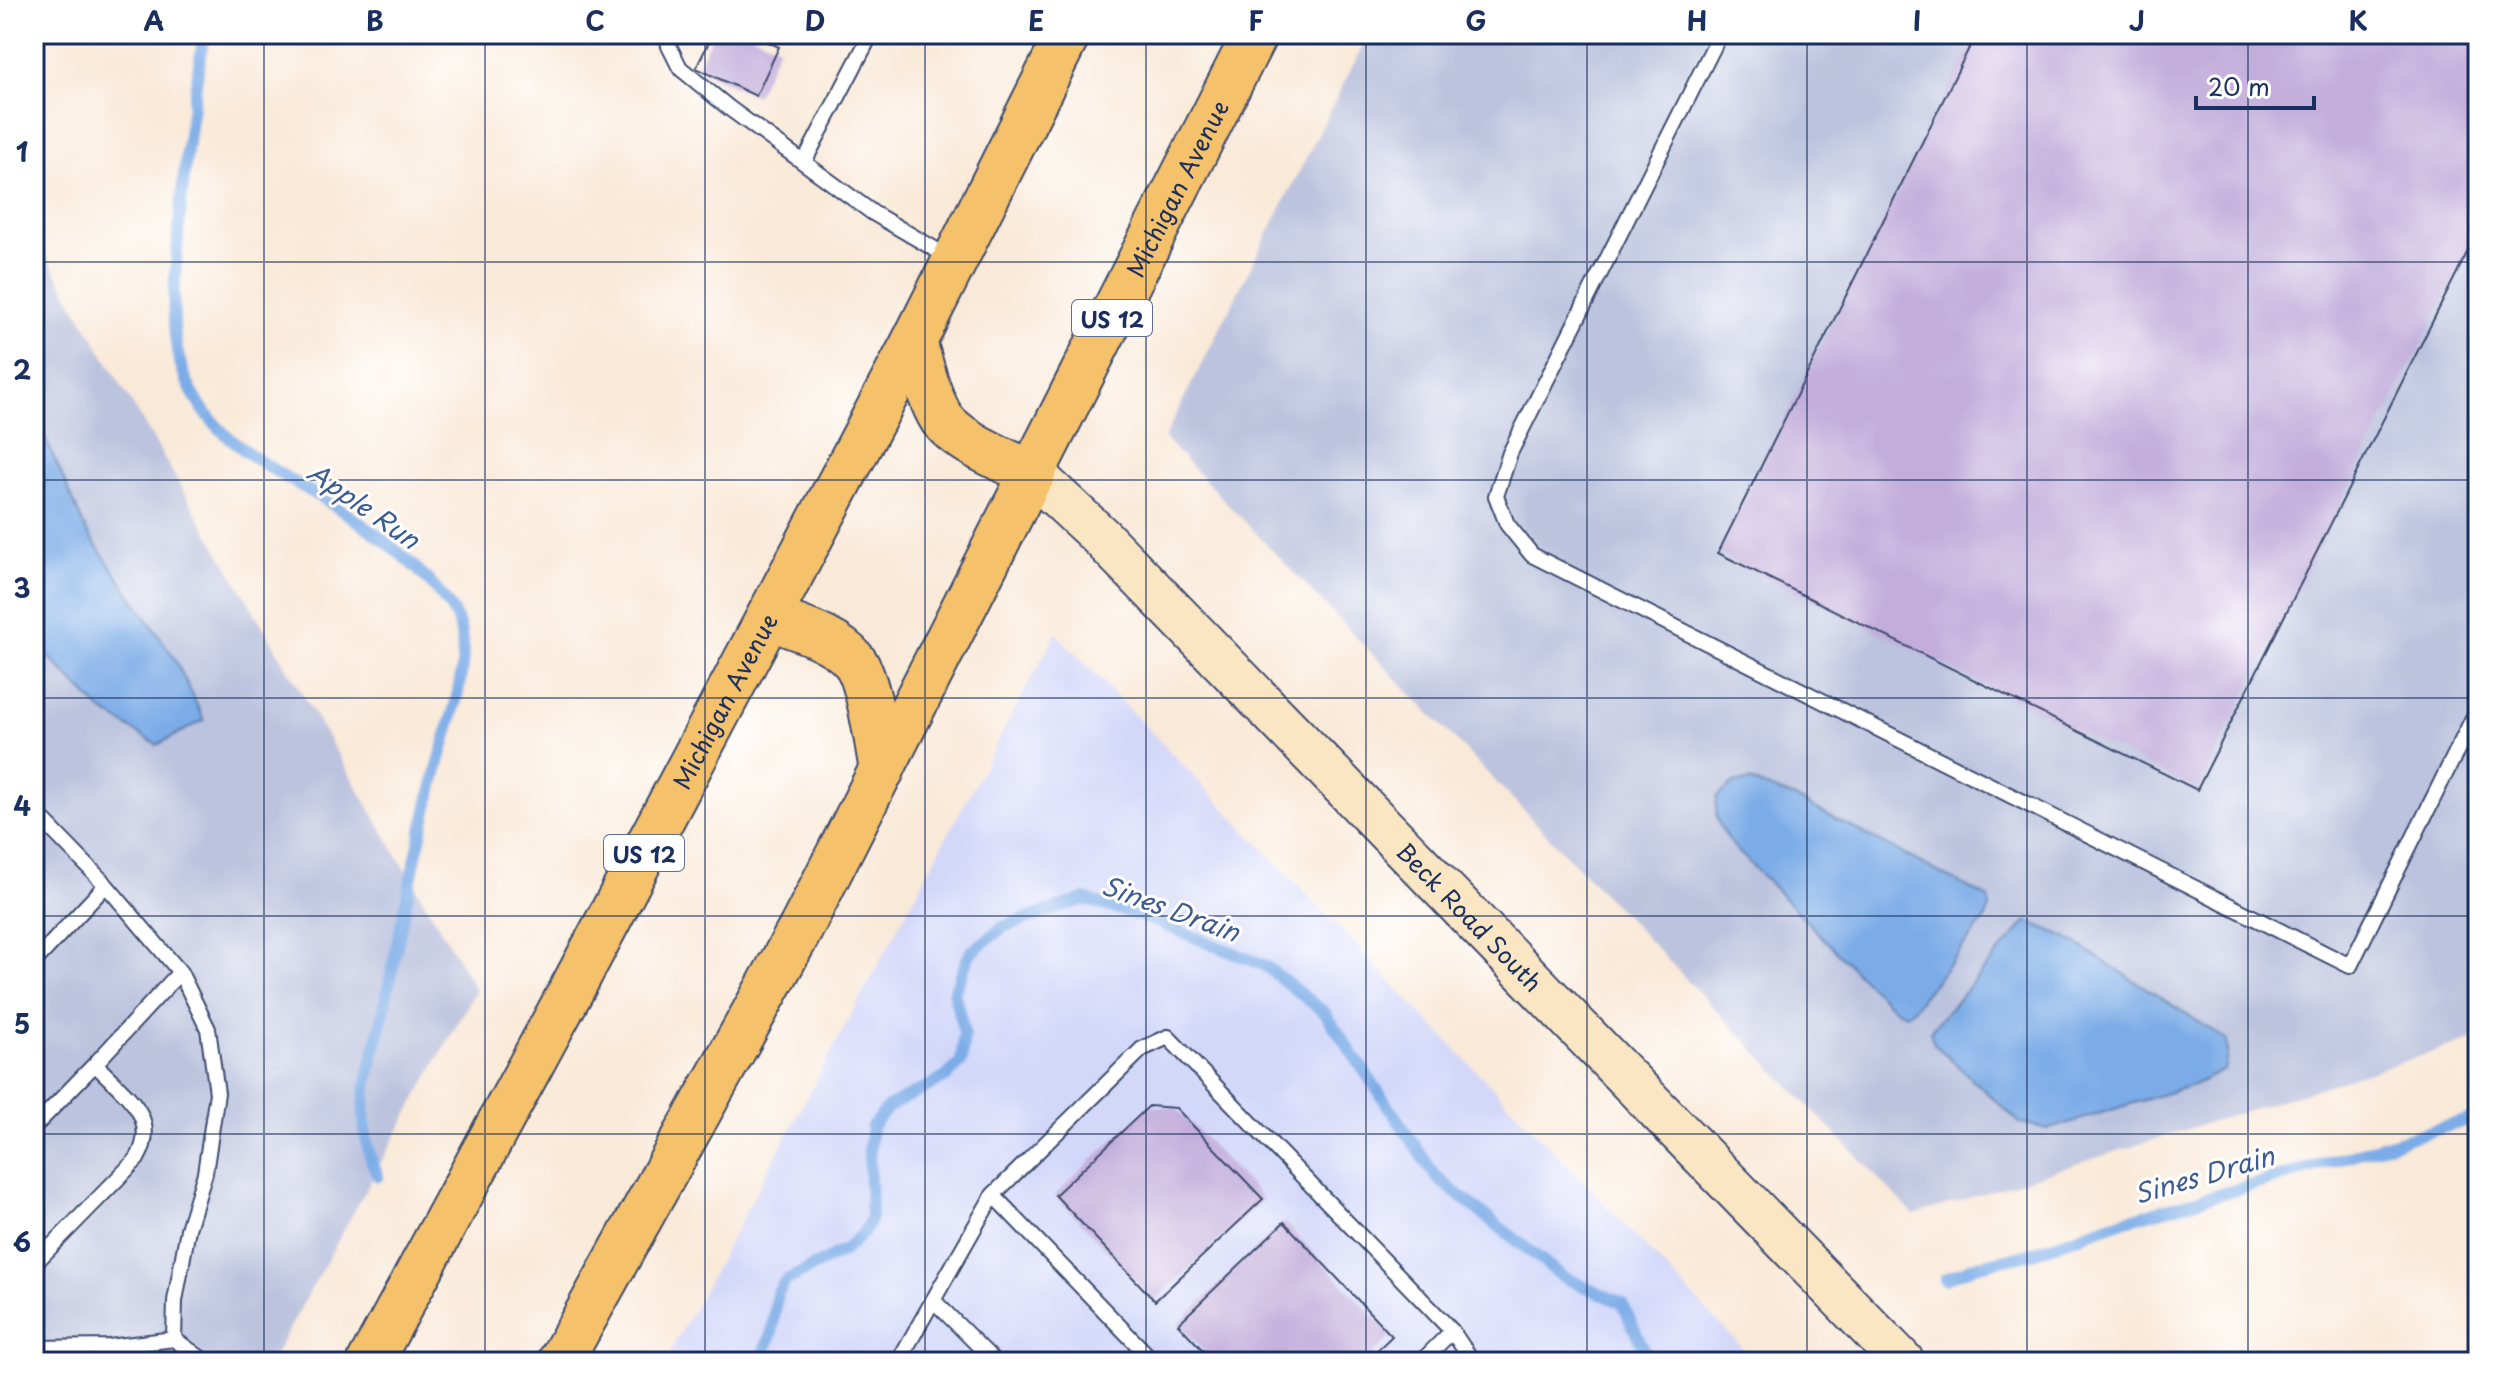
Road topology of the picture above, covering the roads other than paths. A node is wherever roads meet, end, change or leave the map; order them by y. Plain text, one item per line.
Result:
1 (667, 34) edge
2 (871, 34) edge
3 (1068, 34) edge
4 (1255, 34) edge
5 (1720, 34) edge
6 (804, 162) junction
7 (954, 261) junction
8 (914, 342) junction
9 (1033, 474) junction
10 (769, 617) junction
11 (2478, 708) edge
12 (882, 770) junction
13 (34, 811) edge
14 (106, 885) junction
15 (34, 962) edge
16 (180, 972) junction
17 (95, 1064) junction
18 (34, 1127) edge
19 (993, 1195) junction
20 (34, 1264) edge
21 (933, 1300) junction
22 (1452, 1331) junction
23 (174, 1339) junction
24 (34, 1348) edge
25 (569, 1359) edge
26 (206, 1362) edge
27 (370, 1362) edge
28 (898, 1362) edge
29 (995, 1362) edge
30 (1154, 1362) edge
31 (1421, 1362) edge
32 (1473, 1362) edge
33 (1903, 1362) edge

1 - 6 lane
2 - 6 lane
3 - 7 main road, Michigan Avenue / US 12
4 - 9 main road, Michigan Avenue / US 12
5 - 11 lane
6 - 7 lane
7 - 8 main road, Michigan Avenue / US 12
8 - 9 main road
8 - 10 main road, Michigan Avenue / US 12
9 - 12 main road, Michigan Avenue / US 12
9 - 33 main road, Beck Road South
10 - 12 main road
10 - 27 main road, Michigan Avenue / US 12
12 - 25 main road, Michigan Avenue / US 12
13 - 14 lane
14 - 15 lane
14 - 16 lane
16 - 17 lane
16 - 23 lane
17 - 18 lane
17 - 20 lane
19 - 21 lane
19 - 22 lane
19 - 30 lane
21 - 28 lane
21 - 29 lane
22 - 31 lane
22 - 32 lane
23 - 24 lane
23 - 26 lane

